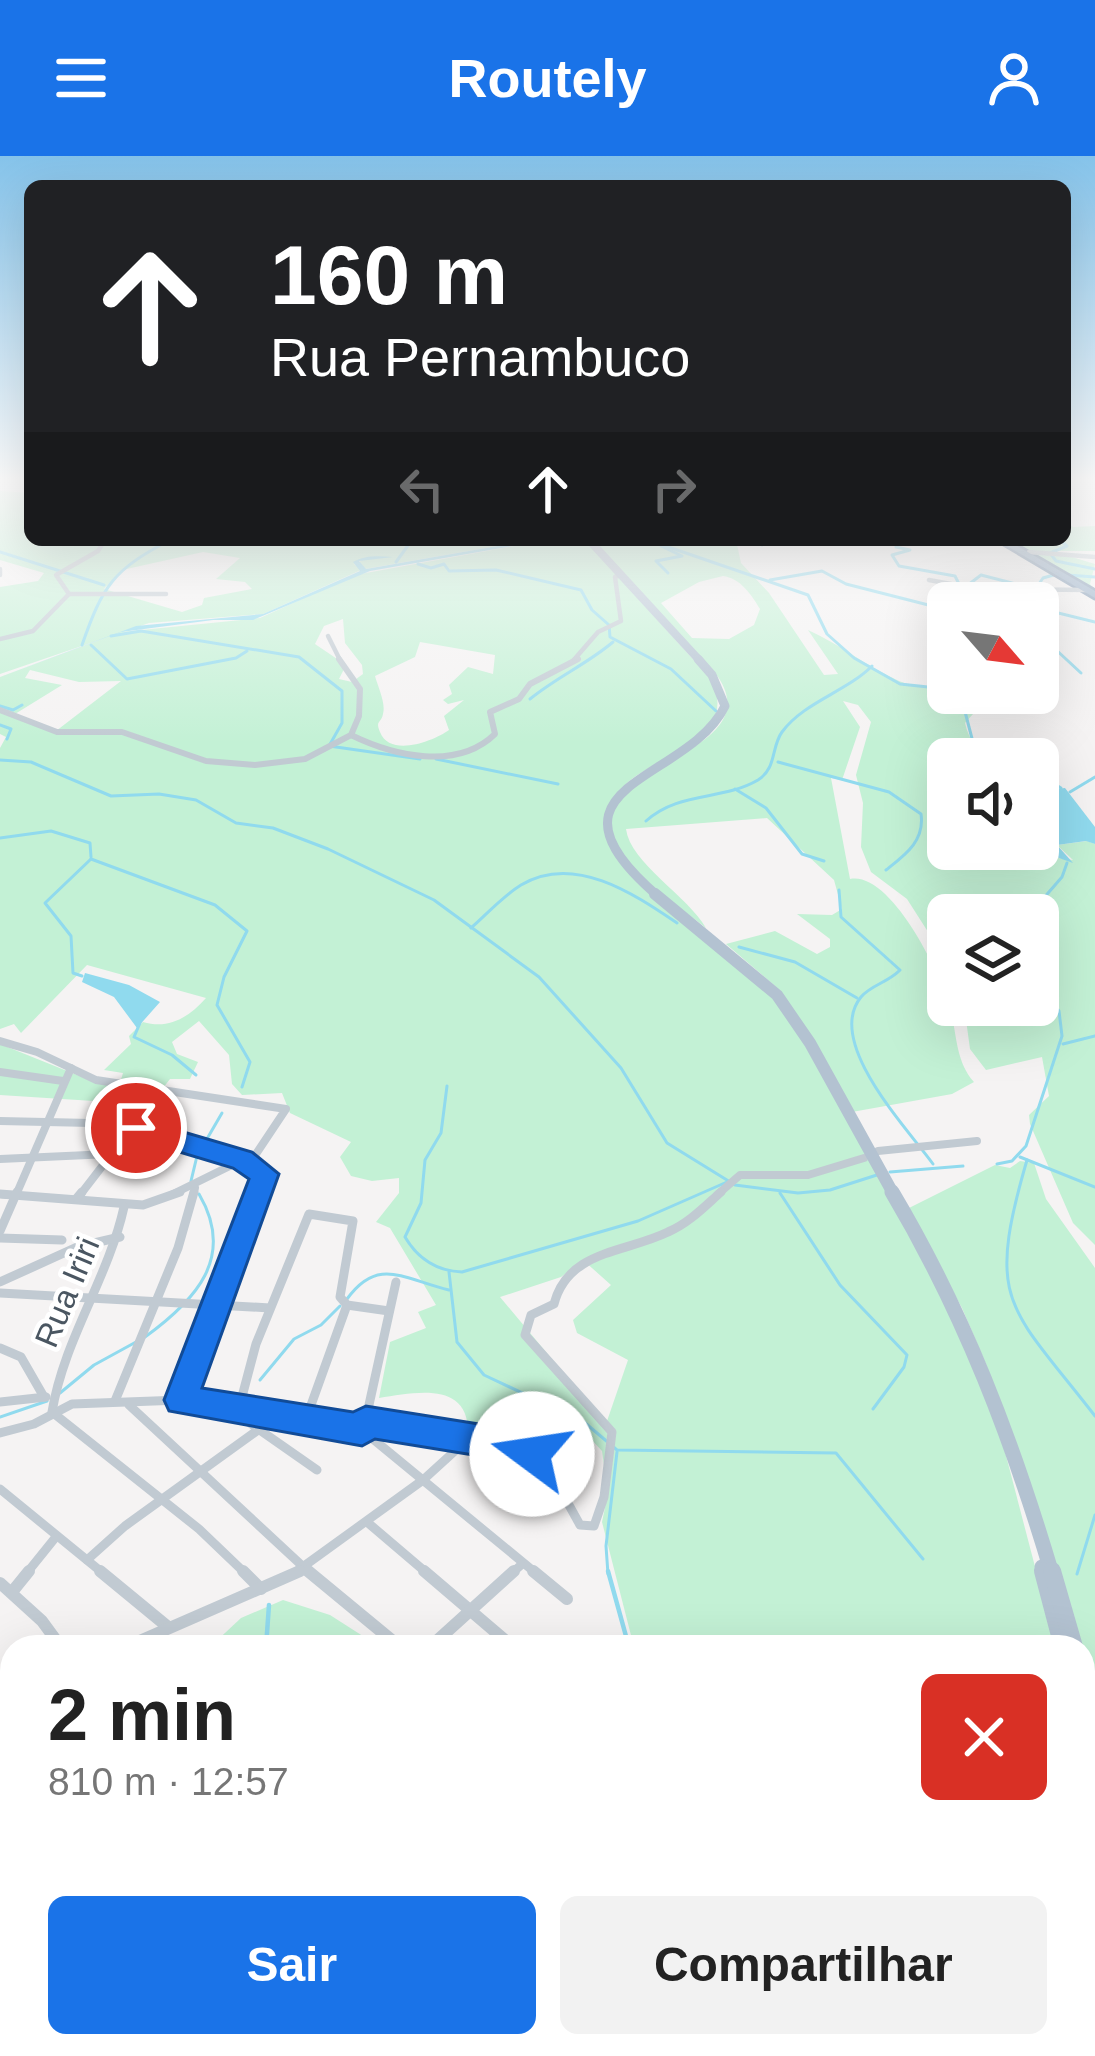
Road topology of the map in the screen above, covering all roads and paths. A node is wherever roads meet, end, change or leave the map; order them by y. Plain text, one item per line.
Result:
1 (72, 566) edge
2 (613, 566) edge
3 (1049, 566) edge
4 (1050, 566) edge
5 (621, 574) junction
6 (1065, 575) junction
7 (929, 580) dead end
8 (1093, 592) edge
9 (69, 594) junction
10 (166, 595) dead end
11 (328, 636) dead end
12 (0, 639) edge
13 (0, 710) edge
14 (352, 736) junction
15 (0, 1041) edge
16 (71, 1067) junction
17 (0, 1072) edge
18 (64, 1081) junction
19 (161, 1090) junction
20 (0, 1121) edge
21 (48, 1123) junction
22 (137, 1126) junction
23 (977, 1141) dead end
24 (878, 1151) dead end
25 (112, 1154) junction
26 (864, 1158) dead end
27 (0, 1160) edge
28 (33, 1160) junction
29 (246, 1162) junction
30 (195, 1186) junction
31 (0, 1194) edge
32 (17, 1194) junction
33 (76, 1199) junction
34 (124, 1207) junction
35 (0, 1234) edge
36 (120, 1237) junction
37 (62, 1240) dead end
38 (0, 1282) edge
39 (396, 1282) dead end
40 (0, 1293) edge
41 (95, 1297) junction
42 (154, 1302) junction
43 (347, 1305) junction
44 (216, 1308) junction
45 (270, 1308) junction
46 (389, 1311) junction
47 (0, 1348) edge
48 (49, 1397) junction
49 (181, 1400) junction
50 (115, 1401) junction
51 (0, 1402) edge
52 (128, 1404) junction
53 (226, 1406) junction
54 (239, 1408) junction
55 (52, 1412) junction
56 (269, 1413) junction
57 (306, 1419) junction
58 (364, 1426) junction
59 (258, 1430) junction
60 (0, 1433) edge
61 (468, 1439) junction
62 (317, 1470) dead end
63 (200, 1471) junction
64 (423, 1480) junction
65 (0, 1489) edge
66 (160, 1501) junction
67 (1031, 1507) junction
68 (367, 1522) junction
69 (55, 1538) junction
70 (87, 1560) junction
71 (521, 1565) junction
72 (305, 1569) junction
73 (0, 1583) edge
74 (261, 1589) junction
75 (12, 1592) junction
76 (567, 1599) dead end
77 (469, 1611) junction
78 (168, 1627) junction
79 (51, 1635) edge
80 (151, 1635) edge
81 (385, 1635) edge
82 (443, 1635) edge
83 (498, 1635) edge
84 (1060, 1635) edge
85 (1070, 1635) edge

1 - 9 street
2 - 5 main road
3 - 6 highway
4 - 6 highway
5 - 14 street
5 - 67 main road
6 - 8 highway
7 - 8 street
9 - 10 street
9 - 12 street
11 - 14 street
13 - 14 street
15 - 16 street
16 - 18 street
16 - 19 street
17 - 18 street
18 - 21 street
19 - 22 street
19 - 29 street
20 - 21 street
21 - 22 street
21 - 28 street
22 - 25 street
22 - 29 street
23 - 24 street
25 - 28 street
25 - 33 street
26 - 61 street
27 - 28 street
28 - 32 street
29 - 30 street
29 - 44 street
30 - 34 street
30 - 42 street
31 - 32 street
32 - 33 street
32 - 35 street
33 - 34 street
34 - 36 street, Rua Iriri
35 - 37 street
36 - 38 street
36 - 41 street, Rua Iriri
39 - 46 street
40 - 41 street
41 - 42 street
41 - 48 street, Rua Iriri
42 - 44 street
42 - 50 street
43 - 45 street
43 - 46 street
43 - 57 street
44 - 45 street
44 - 49 street
45 - 54 street
46 - 58 street
47 - 48 street
48 - 51 street
48 - 55 street, Rua Iriri
49 - 52 street
49 - 53 street
50 - 52 street
50 - 55 street
52 - 63 street
53 - 54 street
53 - 59 street
54 - 56 street
55 - 60 street
55 - 66 street
56 - 57 street
56 - 59 street
57 - 58 street
58 - 61 street
58 - 64 street
59 - 62 street
59 - 63 street
61 - 64 street
63 - 66 street
63 - 72 street
64 - 68 street
64 - 71 street
65 - 69 street
66 - 70 street
66 - 74 street
67 - 84 main road
67 - 85 main road
68 - 72 street
68 - 77 street
69 - 70 street
69 - 75 street
70 - 78 street
71 - 76 street
71 - 77 street
72 - 74 street
72 - 81 street
73 - 75 street
74 - 78 street
75 - 79 street
77 - 82 street
77 - 83 street
78 - 80 street

